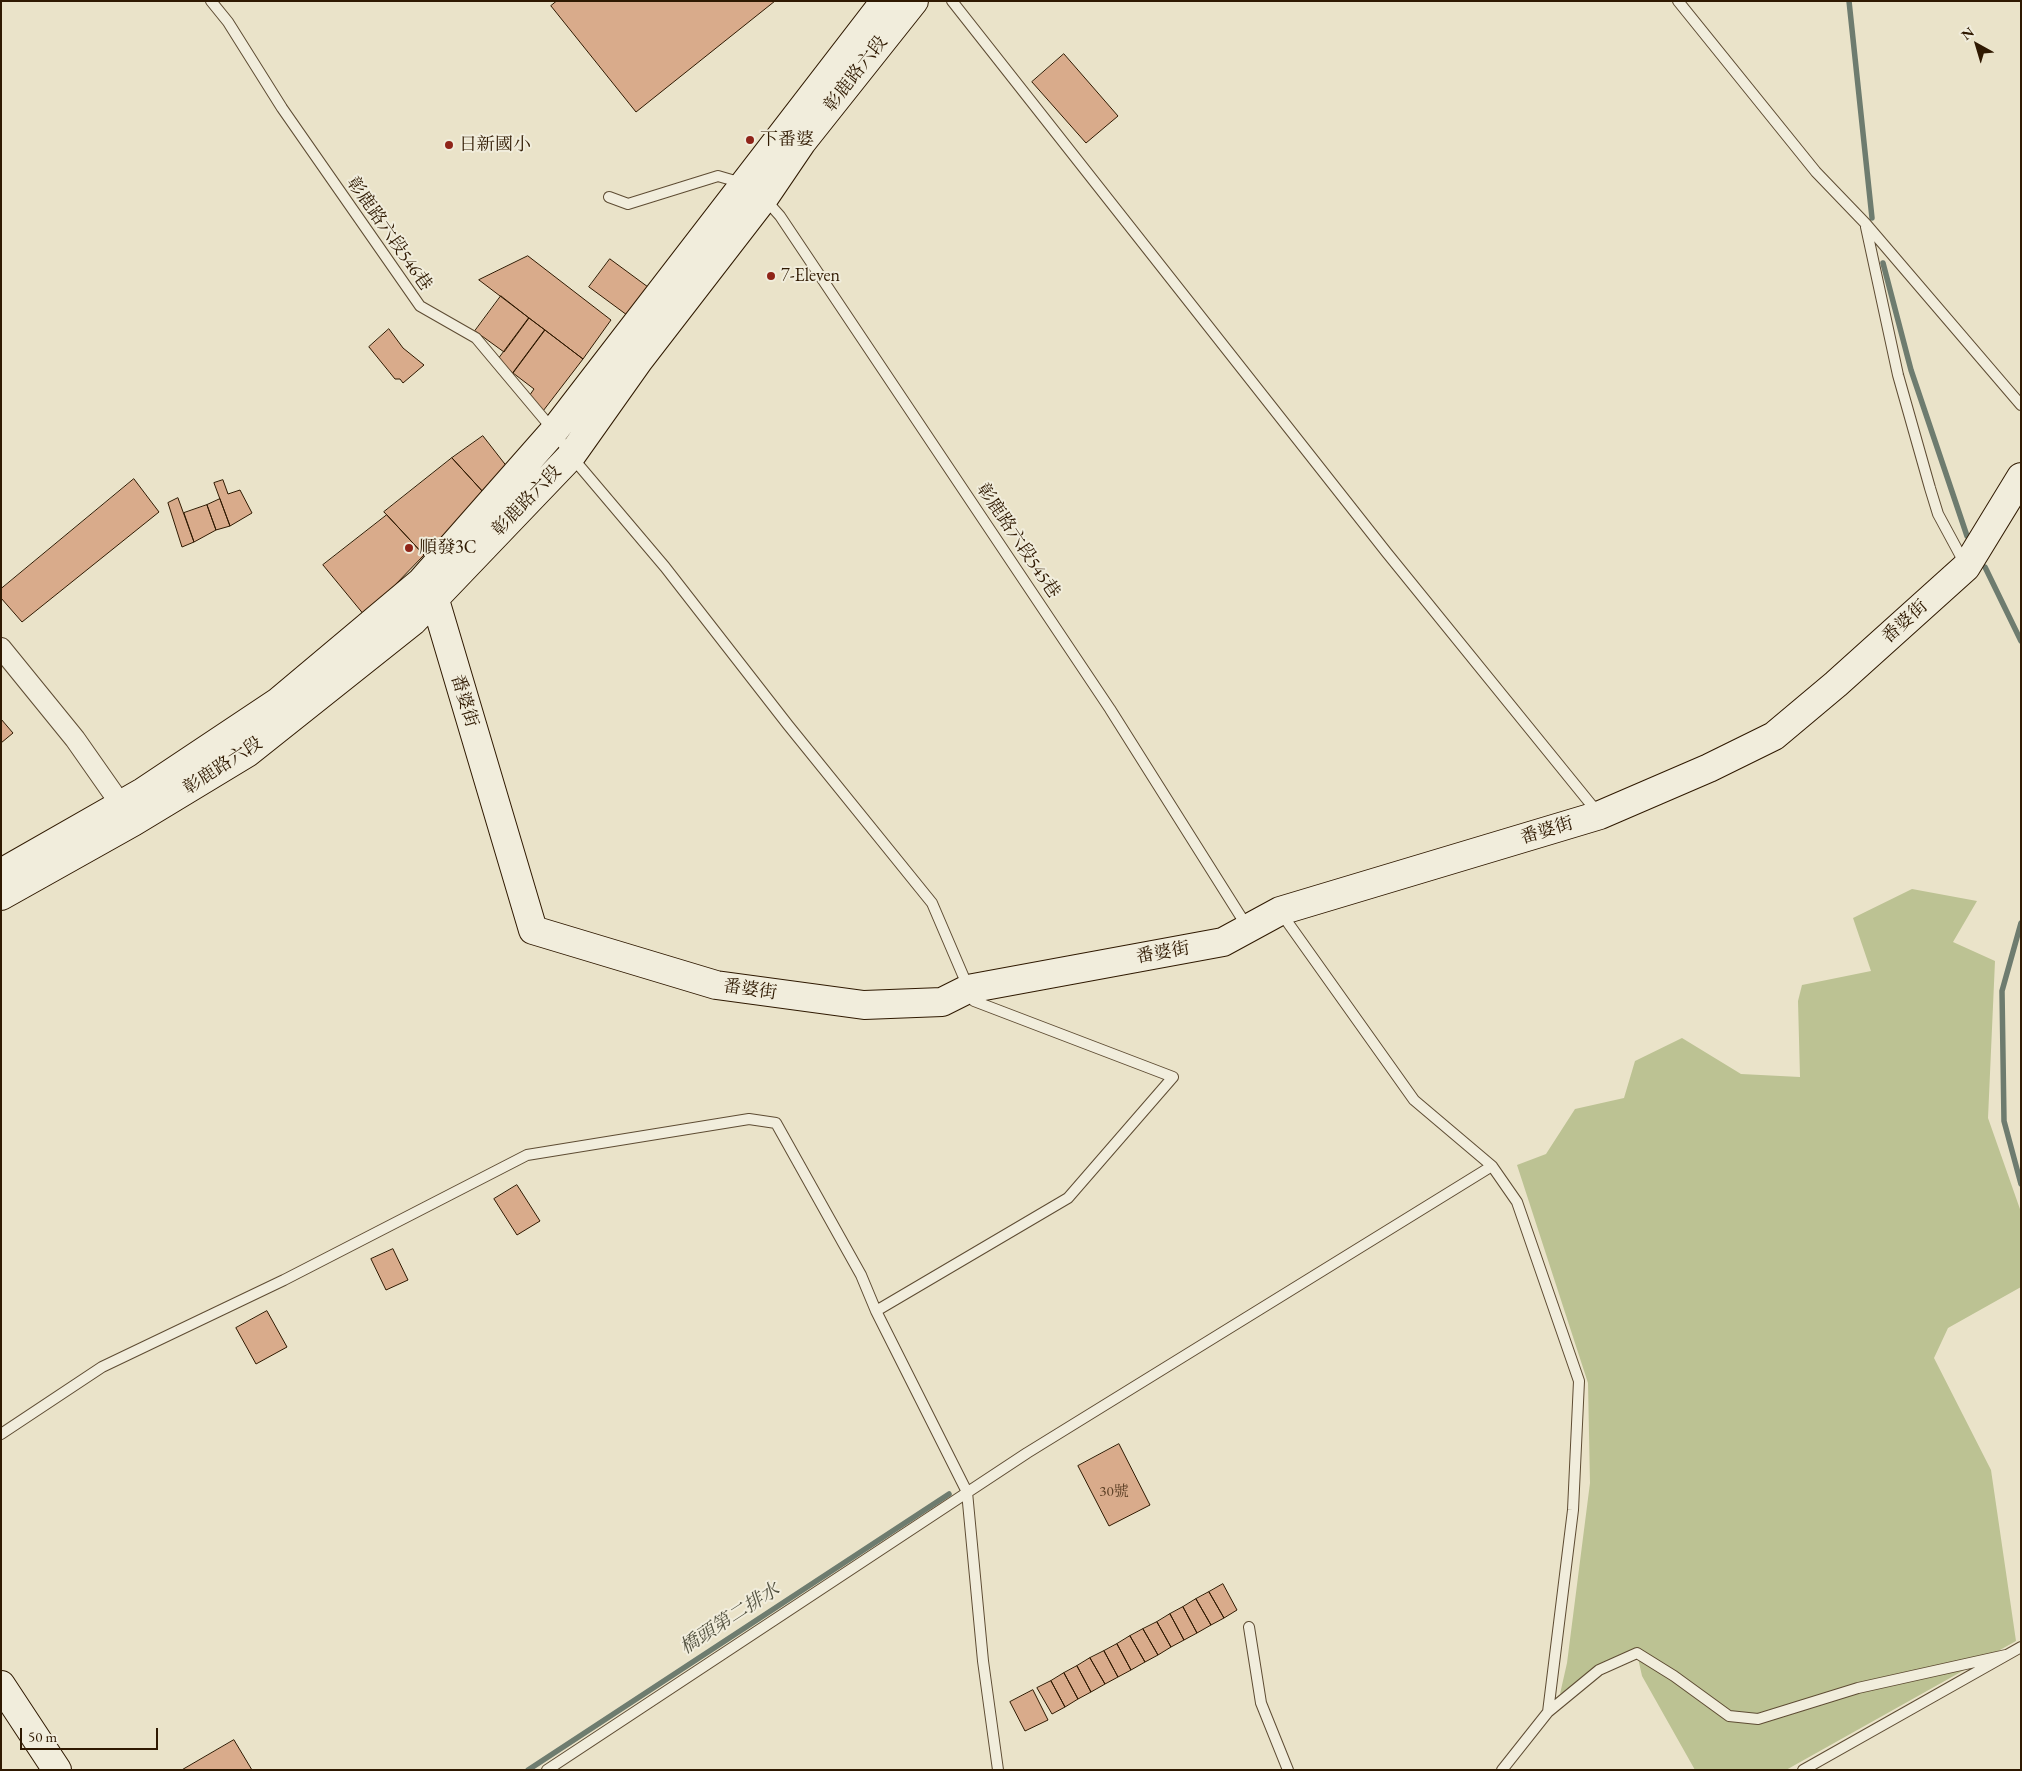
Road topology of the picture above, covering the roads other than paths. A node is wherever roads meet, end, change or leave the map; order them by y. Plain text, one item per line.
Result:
1 (211, 1) edge
2 (885, 1) edge
3 (914, 1) edge
4 (952, 1) edge
5 (1678, 1) edge
6 (754, 191) junction
7 (609, 197) dead end
8 (1866, 224) junction
9 (2021, 406) edge
10 (554, 431) junction
11 (571, 456) junction
12 (2021, 477) edge
13 (1966, 567) junction
14 (428, 591) junction
15 (1, 648) edge
16 (127, 813) junction
17 (1600, 815) junction
18 (1, 873) edge
19 (1, 896) edge
20 (1280, 911) junction
21 (1248, 928) junction
22 (968, 989) junction
23 (1492, 1166) junction
24 (876, 1311) junction
25 (1, 1434) edge
26 (967, 1492) junction
27 (1249, 1627) dead end
28 (2021, 1647) edge
29 (2006, 1655) junction
30 (1, 1685) edge
31 (1548, 1712) junction
32 (57, 1770) edge
33 (547, 1770) edge
34 (998, 1770) edge
35 (1288, 1770) edge
36 (1502, 1770) edge
37 (1804, 1770) edge

1 - 10 lane, 彰鹿路六段546巷
2 - 6 main road, 彰鹿路六段
3 - 6 main road, 彰鹿路六段
4 - 17 lane
5 - 8 lane
6 - 7 lane
6 - 10 main road, 彰鹿路六段
6 - 11 main road, 彰鹿路六段
6 - 21 lane, 彰鹿路六段545巷
8 - 9 lane
8 - 13 lane
10 - 11 lane, 彰鹿路六段546巷
10 - 14 main road, 彰鹿路六段
11 - 14 main road, 彰鹿路六段
11 - 22 lane, 彰鹿路六段546巷
12 - 13 main road, 番婆街
13 - 17 main road, 番婆街
14 - 16 main road, 彰鹿路六段
14 - 22 main road, 番婆街
15 - 16 street
16 - 18 main road, 彰鹿路六段
16 - 19 main road, 彰鹿路六段
17 - 20 main road, 番婆街
20 - 21 main road, 番婆街
20 - 23 lane
21 - 22 main road, 番婆街
22 - 24 lane
23 - 26 lane
23 - 31 lane
24 - 25 lane
24 - 26 lane
26 - 33 lane
26 - 34 lane
27 - 35 lane
28 - 29 lane
29 - 31 lane
29 - 37 lane
30 - 32 main road
31 - 36 lane

